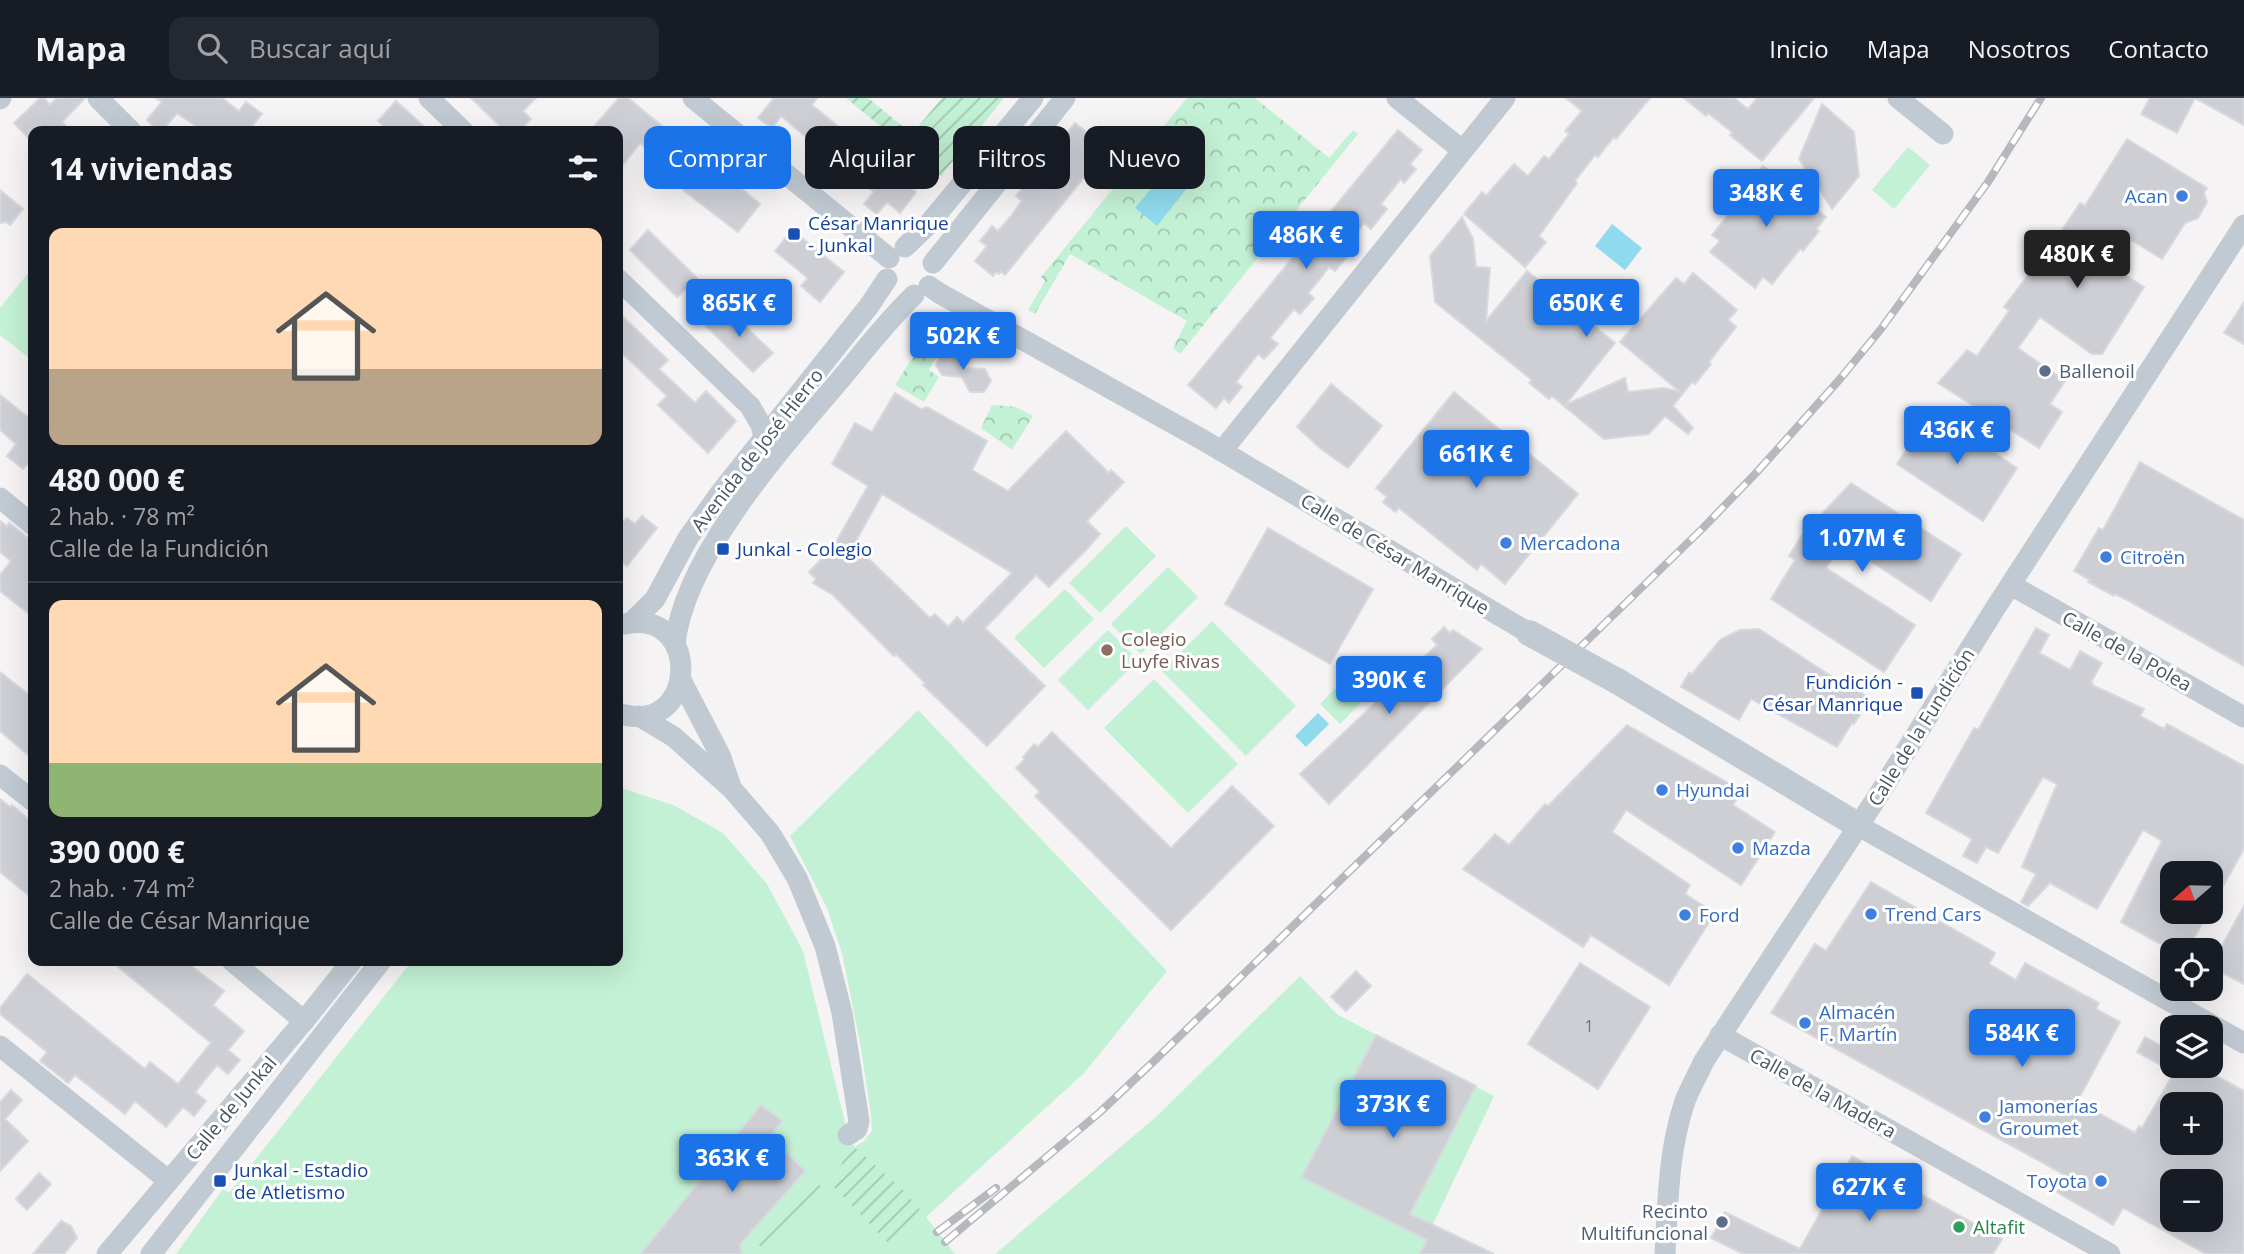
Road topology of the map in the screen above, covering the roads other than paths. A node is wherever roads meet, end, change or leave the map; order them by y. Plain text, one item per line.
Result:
1 (99, 98) edge
2 (429, 98) edge
3 (693, 98) edge
4 (1033, 98) edge
5 (1065, 98) edge
6 (1396, 98) edge
7 (1505, 98) edge
8 (1898, 98) edge
9 (717, 105) edge
10 (126, 126) edge
11 (458, 126) edge
12 (1943, 134) dead end
13 (1462, 150) junction
14 (2244, 225) edge
15 (894, 261) junction
16 (933, 263) junction
17 (623, 284) edge
18 (921, 290) junction
19 (764, 437) junction
20 (1222, 452) junction
21 (0, 498) edge
22 (28, 521) edge
23 (2011, 585) junction
24 (625, 624) edge
25 (1529, 633) joint
26 (675, 644) junction
27 (681, 680) junction
28 (624, 715) edge
29 (2244, 717) edge
30 (0, 775) edge
31 (732, 789) junction
32 (28, 797) edge
33 (1859, 825) junction
34 (238, 966) edge
35 (348, 966) edge
36 (377, 966) edge
37 (304, 1021) junction
38 (1720, 1035) junction
39 (2244, 1043) edge
40 (0, 1046) edge
41 (848, 1135) dead end
42 (169, 1181) junction
43 (107, 1254) edge
44 (151, 1254) edge
45 (1665, 1254) edge
46 (2110, 1254) edge

1 - 10 street
2 - 11 street
3 - 9 street
4 - 15 street, Avenida de José Hierro
5 - 16 street
6 - 13 street
7 - 13 street
8 - 12 street
9 - 15 street
13 - 20 street
14 - 23 street, Calle de la Fundición
15 - 16 street
15 - 18 street
15 - 19 street, Avenida de José Hierro
16 - 18 street
17 - 19 street
18 - 20 street, Calle de César Manrique
18 - 26 street, Avenida de José Hierro
19 - 24 street, Avenida de José Hierro
20 - 25 street, Calle de César Manrique
21 - 22 street
23 - 29 street, Calle de la Polea
23 - 33 street, Calle de la Fundición
24 - 26 street
25 - 33 street, Calle de César Manrique, bridge
26 - 27 street
27 - 28 street
27 - 31 street
28 - 31 street
30 - 32 street
31 - 41 street
33 - 38 street, Calle de la Fundición
33 - 39 street
34 - 37 street
35 - 37 street, Calle de Junkal
36 - 44 street, Calle de Junkal
37 - 42 street, Calle de Junkal
38 - 45 street, Calle de la Fundición
38 - 46 street, Calle de la Madera
40 - 42 street
42 - 43 street, Calle de Junkal

